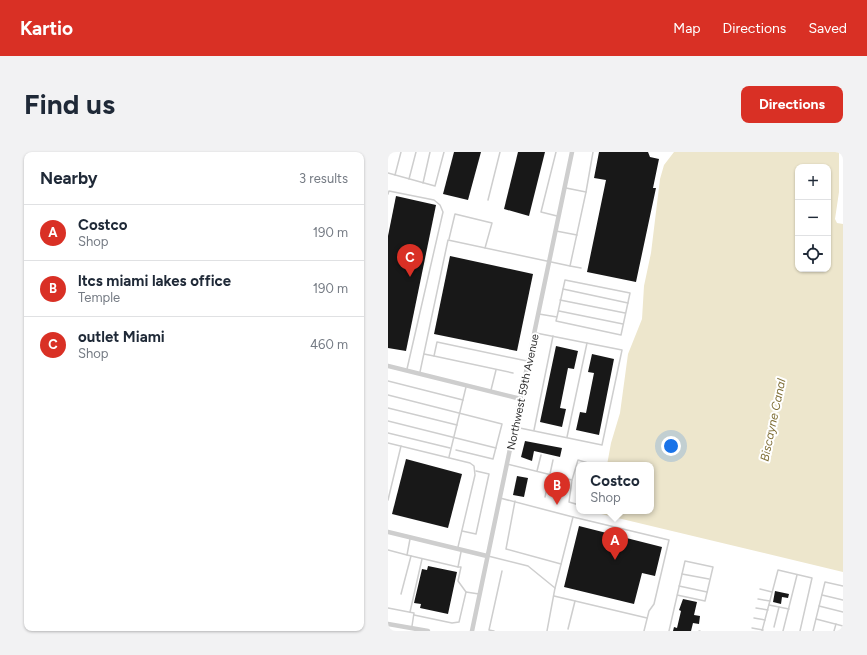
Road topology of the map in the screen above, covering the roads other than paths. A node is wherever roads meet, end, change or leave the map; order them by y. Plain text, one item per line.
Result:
1 (401, 152) edge
2 (416, 152) edge
3 (430, 152) edge
4 (444, 152) edge
5 (500, 152) edge
6 (556, 152) edge
7 (572, 152) edge
8 (593, 152) edge
9 (388, 173) edge
10 (395, 175) junction
11 (409, 179) junction
12 (423, 182) junction
13 (565, 188) junction
14 (586, 192) junction
15 (388, 194) edge
16 (488, 200) dead end
17 (559, 216) junction
18 (556, 231) junction
19 (577, 235) junction
20 (448, 240) junction
21 (485, 248) junction
22 (550, 262) junction
23 (570, 266) junction
24 (581, 268) dead end
25 (563, 289) junction
26 (560, 300) junction
27 (628, 303) junction
28 (558, 310) junction
29 (626, 313) junction
30 (539, 314) junction
31 (557, 317) junction
32 (623, 324) junction
33 (535, 332) junction
34 (553, 336) junction
35 (587, 343) junction
36 (423, 354) junction
37 (434, 356) junction
38 (529, 362) junction
39 (388, 366) edge
40 (496, 369) junction
41 (407, 371) junction
42 (513, 373) dead end
43 (419, 374) junction
44 (388, 381) edge
45 (466, 386) junction
46 (491, 392) junction
47 (388, 395) edge
48 (522, 399) junction
49 (463, 400) junction
50 (388, 408) edge
51 (460, 413) junction
52 (388, 422) edge
53 (456, 425) junction
54 (516, 427) junction
55 (534, 431) junction
56 (388, 433) edge
57 (567, 437) junction
58 (453, 438) junction
59 (388, 443) edge
60 (401, 446) junction
61 (451, 448) junction
62 (496, 448) junction
63 (456, 450) dead end
64 (541, 456) dead end
65 (448, 458) junction
66 (553, 460) dead end
67 (507, 464) junction
68 (576, 467) edge
69 (476, 471) junction
70 (537, 471) junction
71 (550, 474) junction
72 (572, 480) junction
73 (545, 497) dead end
74 (500, 498) junction
75 (388, 500) edge
76 (515, 502) junction
77 (576, 504) edge
78 (573, 517) junction
79 (462, 531) junction
80 (388, 532) edge
81 (411, 537) junction
82 (460, 549) junction
83 (388, 550) edge
84 (407, 554) junction
85 (411, 556) junction
86 (487, 556) junction
87 (422, 559) junction
88 (561, 564) junction
89 (458, 567) junction
90 (502, 571) dead end
91 (682, 574) junction
92 (797, 575) junction
93 (710, 580) junction
94 (679, 586) junction
95 (843, 586) edge
96 (555, 588) junction
97 (760, 589) dead end
98 (466, 592) junction
99 (707, 592) junction
100 (772, 592) junction
101 (401, 594) dead end
102 (479, 594) junction
103 (677, 595) junction
104 (822, 595) junction
105 (554, 596) junction
106 (758, 598) dead end
107 (575, 600) junction
108 (843, 600) edge
109 (770, 601) junction
110 (769, 605) junction
111 (819, 606) junction
112 (779, 607) junction
113 (388, 608) edge
114 (756, 608) dead end
115 (788, 609) junction
116 (768, 610) junction
117 (410, 612) junction
118 (843, 612) edge
119 (414, 616) junction
120 (647, 618) junction
121 (754, 618) dead end
122 (816, 619) junction
123 (765, 620) junction
124 (388, 624) edge
125 (836, 624) junction
126 (843, 626) edge
127 (774, 627) dead end
128 (412, 628) junction
129 (568, 628) dead end
130 (752, 628) dead end
131 (428, 631) edge
132 (472, 631) edge
133 (494, 631) edge
134 (547, 631) edge
135 (644, 631) edge
136 (669, 631) edge
137 (762, 631) edge
138 (783, 631) edge
139 (800, 631) edge
140 (813, 631) edge
141 (834, 631) edge

1 - 10 lane
2 - 11 lane
3 - 12 lane
4 - 12 lane
5 - 16 lane
6 - 17 lane
7 - 13 street, Northwest 59th Avenue
8 - 14 lane
9 - 10 lane
10 - 11 lane
11 - 12 lane
13 - 14 lane
13 - 17 street, Northwest 59th Avenue
14 - 19 lane
15 - 41 lane
17 - 18 street, Northwest 59th Avenue
18 - 19 lane
18 - 22 street, Northwest 59th Avenue
19 - 23 lane
20 - 21 lane
20 - 21 lane
20 - 36 lane
21 - 22 lane
22 - 23 lane
22 - 30 street, Northwest 59th Avenue
23 - 24 lane
25 - 26 lane
25 - 27 lane
25 - 27 lane
26 - 28 lane
26 - 29 lane
27 - 29 lane
28 - 31 lane
28 - 32 lane
29 - 32 lane
30 - 31 lane
30 - 33 street, Northwest 59th Avenue
31 - 32 lane
33 - 34 lane
33 - 38 street, Northwest 59th Avenue
34 - 35 lane
34 - 55 lane
35 - 57 lane
35 - 57 lane
36 - 37 lane
36 - 43 lane
37 - 38 lane
37 - 40 lane
38 - 48 street, Northwest 59th Avenue
39 - 41 street
40 - 42 lane
40 - 46 lane
41 - 43 street
43 - 45 street
44 - 49 lane
45 - 46 street
45 - 49 lane
46 - 48 street
47 - 51 lane
48 - 54 street, Northwest 59th Avenue
49 - 51 lane
50 - 53 lane
51 - 53 lane
51 - 62 lane
52 - 58 lane
53 - 58 lane
54 - 55 lane
54 - 67 street, Northwest 59th Avenue
55 - 57 lane
56 - 61 lane
58 - 61 lane
58 - 62 lane
59 - 60 lane
60 - 65 lane
60 - 75 lane
61 - 65 lane
62 - 63 lane
64 - 70 lane
65 - 69 lane
66 - 71 lane
67 - 70 lane
67 - 74 street, Northwest 59th Avenue
68 - 72 lane
69 - 79 lane
69 - 79 lane
70 - 71 lane
71 - 72 lane
71 - 73 lane
72 - 77 lane
74 - 76 lane
74 - 86 street, Northwest 59th Avenue
76 - 78 lane
76 - 88 lane
78 - 88 lane
78 - 120 lane
79 - 82 lane
80 - 81 street
81 - 82 street
81 - 84 lane
82 - 86 street
82 - 89 lane
83 - 84 lane
84 - 85 lane
85 - 87 lane
85 - 101 lane
86 - 96 lane
86 - 102 street, Northwest 59th Avenue
87 - 89 lane
87 - 117 lane
88 - 96 lane
89 - 98 lane
90 - 133 lane
91 - 93 lane
91 - 93 lane
91 - 94 lane
92 - 100 lane
92 - 115 lane
92 - 139 lane
93 - 99 lane
94 - 99 lane
94 - 103 lane
95 - 104 lane
96 - 105 lane
97 - 100 lane
98 - 102 lane
98 - 119 lane
99 - 103 lane
100 - 109 lane
102 - 132 street, Northwest 59th Avenue
103 - 136 lane
104 - 108 lane
104 - 111 lane
105 - 107 lane
105 - 134 lane
106 - 109 lane
107 - 120 lane
107 - 129 lane
109 - 110 lane
110 - 112 lane
110 - 116 lane
111 - 118 lane
111 - 122 lane
112 - 115 lane
112 - 127 lane
113 - 117 lane
114 - 116 lane
115 - 138 lane
116 - 123 lane
117 - 119 lane
119 - 128 lane
120 - 135 lane
121 - 123 lane
122 - 125 lane
122 - 140 lane
123 - 137 lane
124 - 128 street
125 - 126 lane
125 - 141 lane
128 - 131 street
130 - 137 lane

